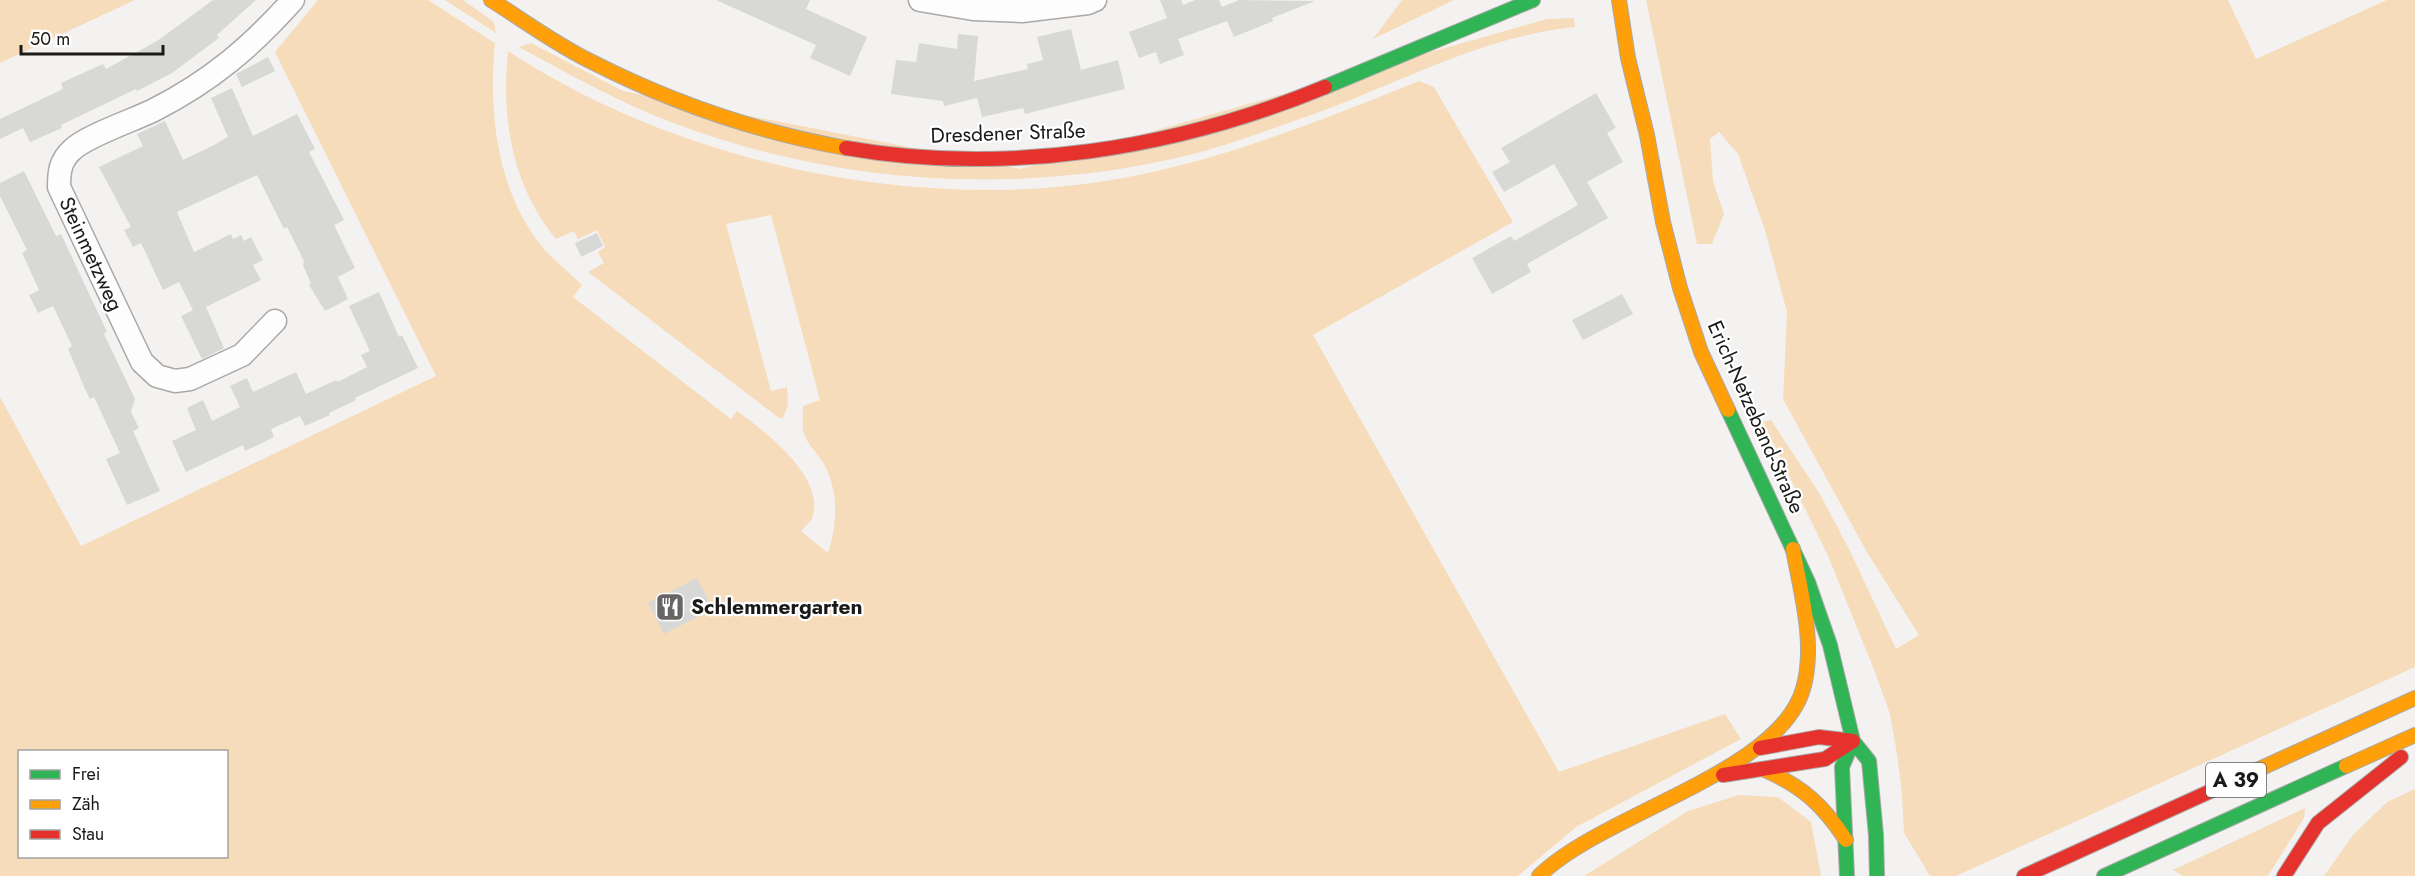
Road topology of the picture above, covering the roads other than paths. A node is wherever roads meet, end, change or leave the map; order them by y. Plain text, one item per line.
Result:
1 (293, 0) edge
2 (491, 0) edge
3 (920, 0) edge
4 (1095, 0) edge
5 (1533, 0) edge
6 (1619, 0) edge
7 (526, 10) edge
8 (275, 321) dead end
9 (1792, 549) junction
10 (2415, 698) edge
11 (2415, 735) edge
12 (1853, 741) junction
13 (2415, 747) edge
14 (1755, 749) junction
15 (1765, 770) junction
16 (1706, 777) junction
17 (1846, 840) junction
18 (1539, 876) edge
19 (1847, 876) edge
20 (1877, 876) edge
21 (2024, 876) edge
22 (2104, 876) edge
23 (2284, 876) edge

1 - 8 street, Steinmetzweg
2 - 7 main road, Dresdener Straße
3 - 4 street
5 - 7 main road, Dresdener Straße
6 - 9 main road, Erich-Netzeband-Straße
9 - 12 main road, Erich-Netzeband-Straße
9 - 14 main road
10 - 21 main road, A 39
11 - 22 main road, A 39
12 - 14 main road
12 - 15 main road
12 - 17 main road
12 - 20 main road
13 - 23 main road
14 - 16 main road
15 - 16 main road
15 - 17 main road
16 - 18 main road
17 - 19 main road

